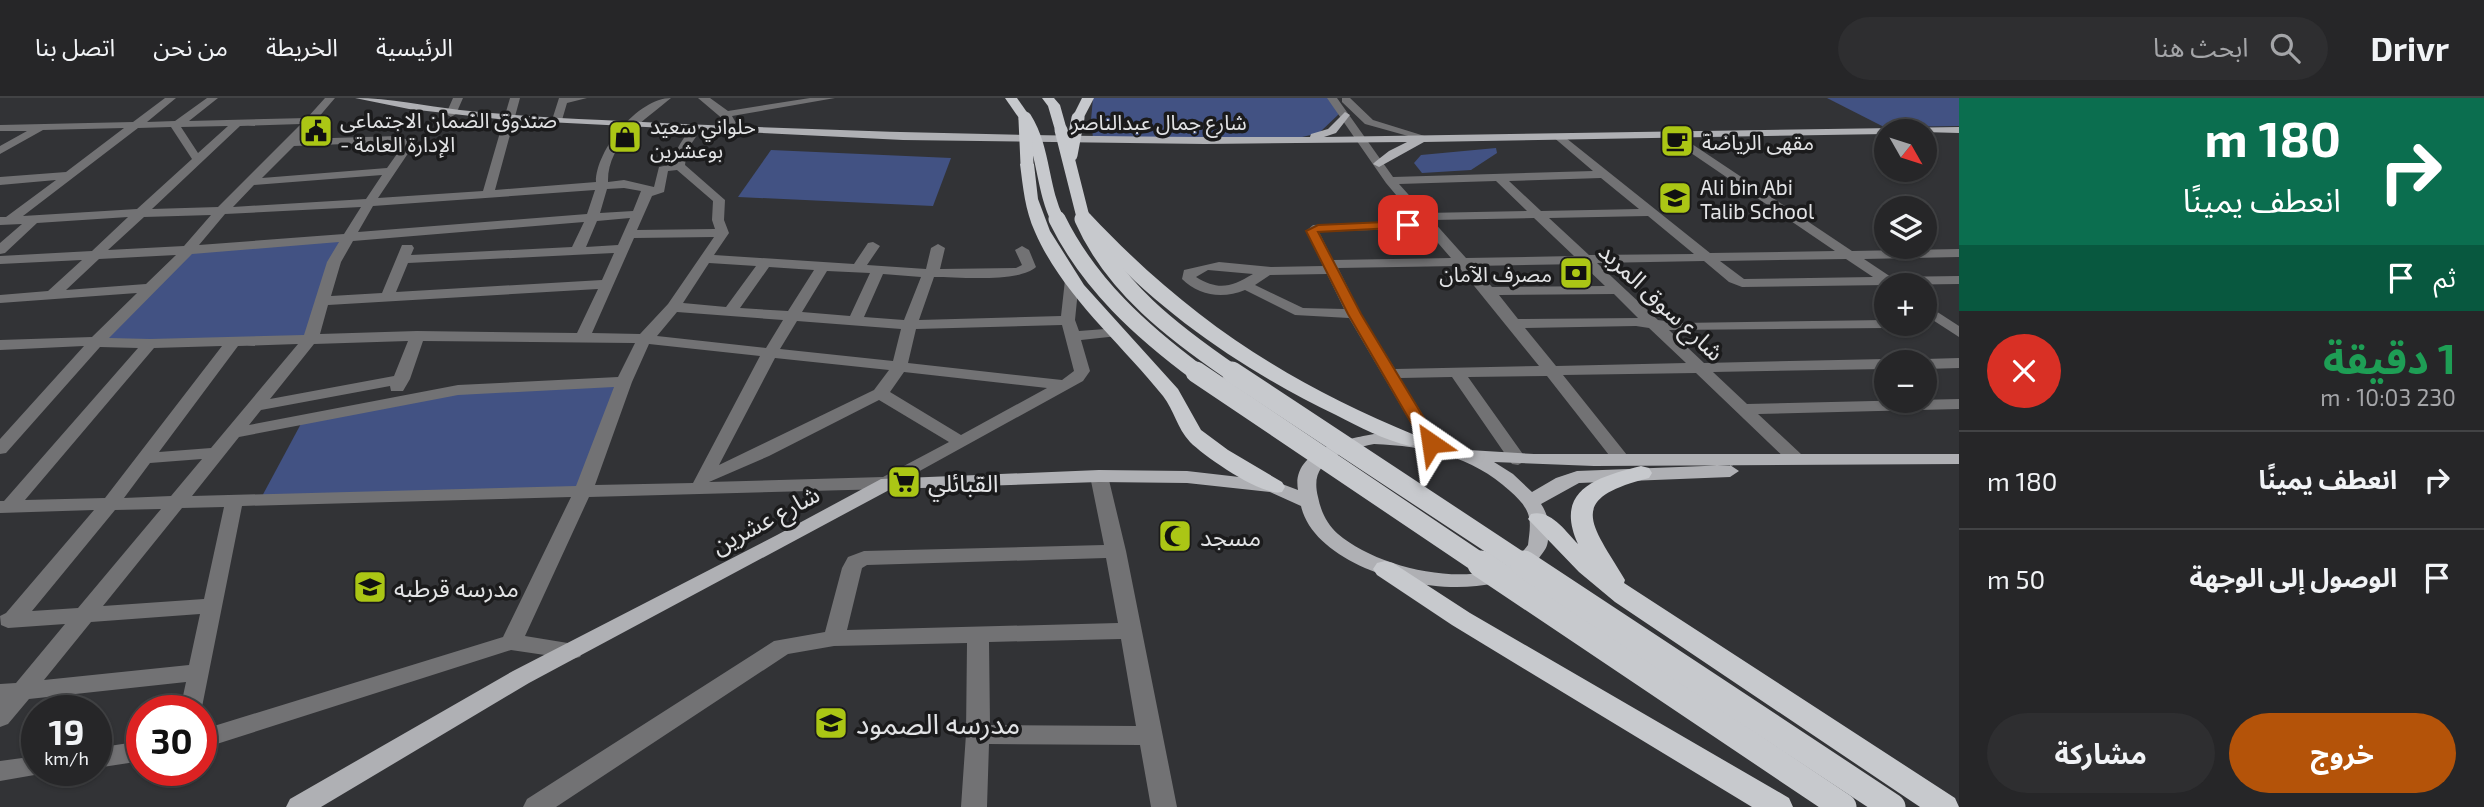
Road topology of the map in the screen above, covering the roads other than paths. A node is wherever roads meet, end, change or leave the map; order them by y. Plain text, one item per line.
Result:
1 (171, 98) edge
2 (213, 98) edge
3 (330, 98) edge
4 (360, 98) edge
5 (458, 98) edge
6 (515, 98) edge
7 (582, 98) edge
8 (666, 98) edge
9 (703, 98) edge
10 (830, 98) edge
11 (1011, 98) edge
12 (1048, 98) edge
13 (1088, 98) edge
14 (1332, 98) edge
15 (1345, 98) edge
16 (564, 100) edge
17 (397, 101) edge
18 (450, 114) junction
19 (726, 114) junction
20 (1345, 115) junction
21 (509, 118) junction
22 (1025, 118) junction
23 (557, 120) junction
24 (309, 121) junction
25 (236, 124) junction
26 (632, 125) junction
27 (175, 126) junction
28 (133, 127) junction
29 (0, 128) edge
30 (39, 128) junction
31 (697, 128) junction
32 (734, 129) junction
33 (1956, 131) edge
34 (1670, 134) junction
35 (1557, 136) junction
36 (1426, 138) junction
37 (1362, 139) junction
38 (1302, 140) junction
39 (291, 143) junction
40 (0, 151) edge
41 (1071, 155) junction
42 (197, 159) junction
43 (1379, 164) junction
44 (679, 166) junction
45 (393, 171) junction
46 (1604, 174) junction
47 (70, 175) junction
48 (1498, 177) junction
49 (0, 181) edge
50 (1390, 181) junction
51 (253, 182) junction
52 (602, 186) junction
53 (488, 194) junction
54 (647, 194) junction
55 (369, 203) junction
56 (221, 211) junction
57 (137, 212) junction
58 (1651, 212) junction
59 (1081, 213) junction
60 (637, 214) junction
61 (1539, 215) junction
62 (594, 216) junction
63 (35, 218) junction
64 (5, 220) edge
65 (1424, 221) junction
66 (413, 233) junction
67 (723, 233) junction
68 (628, 234) junction
69 (555, 236) junction
70 (349, 237) junction
71 (873, 246) dead end
72 (620, 248) junction
73 (938, 248) dead end
74 (0, 250) edge
75 (188, 250) junction
76 (1022, 250) dead end
77 (577, 251) junction
78 (1959, 253) edge
79 (92, 255) junction
80 (1850, 256) junction
81 (1707, 258) junction
82 (402, 259) junction
83 (707, 259) junction
84 (1585, 259) junction
85 (0, 260) edge
86 (765, 263) junction
87 (1464, 263) junction
88 (823, 266) junction
89 (1331, 267) junction
90 (858, 268) junction
91 (878, 270) junction
92 (1267, 271) junction
93 (930, 273) junction
94 (1876, 273) edge
95 (1072, 280) junction
96 (1959, 280) edge
97 (1937, 281) edge
98 (1874, 283) edge
99 (606, 284) junction
100 (1245, 285) junction
101 (149, 288) junction
102 (1618, 290) junction
103 (1488, 291) junction
104 (51, 296) junction
105 (387, 297) junction
106 (0, 299) edge
107 (320, 301) junction
108 (673, 307) junction
109 (729, 312) junction
110 (1354, 314) junction
111 (792, 316) junction
112 (855, 321) junction
113 (1952, 322) edge
114 (1514, 324) junction
115 (1874, 324) edge
116 (910, 325) junction
117 (1655, 325) junction
118 (1071, 328) junction
119 (1118, 332) junction
120 (1959, 333) edge
121 (417, 336) junction
122 (583, 337) junction
123 (311, 338) junction
124 (645, 339) junction
125 (234, 341) junction
126 (96, 342) junction
127 (150, 344) junction
128 (4, 348) edge
129 (770, 353) junction
130 (1959, 363) edge
131 (1937, 364) edge
132 (1874, 365) edge
133 (899, 366) junction
134 (1701, 368) junction
135 (1553, 371) junction
136 (1457, 373) junction
137 (1388, 374) junction
138 (402, 379) junction
139 (624, 382) junction
140 (1066, 385) junction
141 (880, 393) junction
142 (391, 401) junction
143 (1959, 404) edge
144 (252, 407) junction
145 (1744, 409) junction
146 (230, 434) junction
147 (1410, 440) junction
148 (961, 442) junction
149 (1431, 443) junction
150 (720, 448) junction
151 (0, 449) edge
152 (763, 452) junction
153 (1460, 452) junction
154 (215, 453) junction
155 (146, 458) junction
156 (1796, 458) junction
157 (1959, 459) edge
158 (1518, 460) junction
159 (1622, 460) junction
160 (1894, 461) junction
161 (1641, 473) junction
162 (1100, 476) junction
163 (700, 483) junction
164 (887, 483) junction
165 (1274, 487) junction
166 (584, 489) junction
167 (1306, 500) junction
168 (234, 502) junction
169 (110, 503) junction
170 (177, 503) junction
171 (5, 507) edge
172 (1534, 510) junction
173 (1116, 551) junction
174 (1385, 569) junction
175 (1624, 596) junction
176 (214, 606) junction
177 (83, 615) junction
178 (6, 620) edge
179 (1129, 631) junction
180 (978, 635) junction
181 (834, 638) junction
182 (511, 642) junction
183 (572, 651) junction
184 (199, 672) junction
185 (11, 692) edge
186 (194, 695) edge
187 (0, 718) edge
188 (978, 734) junction
189 (217, 735) edge
190 (1148, 736) junction
191 (21, 768) edge
192 (0, 771) edge
193 (299, 807) edge
194 (536, 807) edge
195 (974, 807) edge
196 (1164, 807) edge
197 (1778, 807) edge
198 (1843, 807) edge
199 (1892, 807) edge
200 (1944, 807) edge

1 - 28 street
2 - 27 street
3 - 24 street
4 - 17 main road, شارع جمال عبدالناصر
5 - 18 street
6 - 21 street
7 - 16 street
8 - 26 street
9 - 19 street
10 - 19 street
11 - 22 highway
12 - 41 highway, bridge
13 - 41 highway, bridge
14 - 20 street
15 - 36 street
16 - 23 street
17 - 18 main road, شارع جمال عبدالناصر
18 - 21 main road, شارع جمال عبدالناصر
19 - 32 street
20 - 37 street
20 - 38 main road
21 - 23 main road, شارع جمال عبدالناصر
21 - 53 street
22 - 95 highway, bridge
22 - 198 highway, bridge
23 - 26 main road, شارع جمال عبدالناصر
24 - 25 street
24 - 39 street
25 - 27 street
25 - 42 street
26 - 31 main road, شارع جمال عبدالناصر
26 - 52 street
27 - 28 street
27 - 42 street
28 - 30 street
28 - 47 street
29 - 30 street
30 - 40 street
31 - 32 main road, شارع جمال عبدالناصر
31 - 44 street
32 - 38 main road, شارع جمال عبدالناصر
33 - 34 main road, شارع جمال عبدالناصر
34 - 35 main road, شارع جمال عبدالناصر
34 - 80 street
35 - 36 main road, شارع جمال عبدالناصر
35 - 46 street
36 - 37 main road, شارع جمال عبدالناصر
36 - 43 main road
37 - 38 main road, شارع جمال عبدالناصر
37 - 43 street
39 - 45 street
39 - 51 street
41 - 59 highway, bridge
42 - 57 street
43 - 50 street
44 - 54 street
44 - 67 street
45 - 51 street
45 - 55 street
46 - 48 street
46 - 58 street
47 - 49 street
47 - 64 street
48 - 50 street
48 - 61 street, شارع سوق المربد
50 - 65 street
51 - 56 street
52 - 53 street
52 - 54 street
52 - 62 street
53 - 55 street
54 - 60 street
55 - 56 street
55 - 70 street
56 - 57 street
56 - 75 street
57 - 63 street
57 - 79 street
58 - 61 street
58 - 81 street
59 - 147 highway, bridge
59 - 199 highway, bridge
60 - 62 street
60 - 68 street
61 - 65 street
61 - 84 street, شارع سوق المربد
62 - 69 street
62 - 77 street
63 - 64 street
63 - 74 street
65 - 87 street
65 - 89 street
66 - 69 street
66 - 70 street
66 - 82 street
67 - 68 street
67 - 83 street
68 - 72 street
69 - 77 street
69 - 82 street
70 - 75 street
70 - 107 street
71 - 90 street
72 - 77 street
72 - 99 street
73 - 93 street
75 - 79 street
75 - 101 street
76 - 93 street
78 - 80 street
79 - 85 street
79 - 104 street
80 - 81 street
80 - 94 street
81 - 84 street
81 - 98 street
82 - 105 street
83 - 86 street
83 - 108 street
84 - 87 street
84 - 102 street, شارع سوق المربد
86 - 88 street
86 - 109 street
87 - 89 street
87 - 103 street
88 - 90 street
88 - 111 street
89 - 92 street
89 - 110 street
90 - 91 street
91 - 93 street
91 - 112 street
92 - 100 street
92 - 100 street
93 - 116 street
95 - 118 street
95 - 119 highway
96 - 97 street
99 - 105 street
99 - 122 street
100 - 110 street
101 - 104 street
101 - 126 street
102 - 103 street
102 - 117 street, شارع سوق المربد
103 - 114 street
104 - 106 street
105 - 107 street
107 - 123 street
108 - 109 street
108 - 124 street
109 - 111 street
110 - 137 street
111 - 112 street
111 - 129 street
112 - 116 street
113 - 120 street
114 - 117 street
114 - 135 street
115 - 117 street
116 - 118 street
116 - 133 street
117 - 134 street, شارع سوق المربد
118 - 119 street
118 - 140 street
119 - 165 highway
121 - 122 street
121 - 123 street
121 - 138 street
122 - 124 street
123 - 125 street
123 - 144 street
124 - 129 street
124 - 139 street
125 - 127 street
125 - 155 street
126 - 127 street
126 - 128 street
126 - 151 street
127 - 171 street
129 - 133 street
129 - 150 street
130 - 131 street
132 - 134 street
133 - 140 street
133 - 141 street
134 - 135 street
134 - 145 street, شارع سوق المربد
135 - 136 street
135 - 159 street
136 - 137 street
136 - 158 street
137 - 149 street
138 - 142 street
138 - 144 street
139 - 142 street
139 - 166 street
140 - 148 street
141 - 148 street
141 - 152 street
142 - 146 street
143 - 145 street
144 - 146 street
145 - 156 street, شارع سوق المربد
146 - 154 street
147 - 149 main road
147 - 167 main road
148 - 164 street
149 - 153 main road
150 - 152 street
150 - 163 street
152 - 163 street
153 - 158 main road
153 - 172 main road
154 - 155 street
154 - 170 street
155 - 169 street
156 - 159 main road
156 - 160 main road
157 - 160 main road
158 - 159 main road
160 - 161 main road
161 - 172 main road
161 - 175 highway
162 - 164 main road, شارع عشرين
162 - 165 main road, شارع عشرين
162 - 173 street
163 - 164 street
163 - 166 street
164 - 183 main road, شارع عشرين
165 - 167 main road, شارع عشرين
166 - 168 street
166 - 182 street
167 - 174 main road
168 - 170 street
168 - 176 street
169 - 170 street
169 - 171 street
169 - 178 street
170 - 177 street
172 - 174 main road
172 - 175 highway
173 - 179 street
173 - 181 street
174 - 197 highway
175 - 200 highway
176 - 177 street
176 - 184 street
177 - 178 street
177 - 185 street
179 - 180 street
179 - 190 street
180 - 181 street
180 - 188 street
181 - 194 street
182 - 183 street
182 - 189 street
183 - 193 main road, شارع عشرين
184 - 185 street
184 - 186 street
185 - 187 street
188 - 190 street
188 - 195 street
190 - 196 street
191 - 192 street

